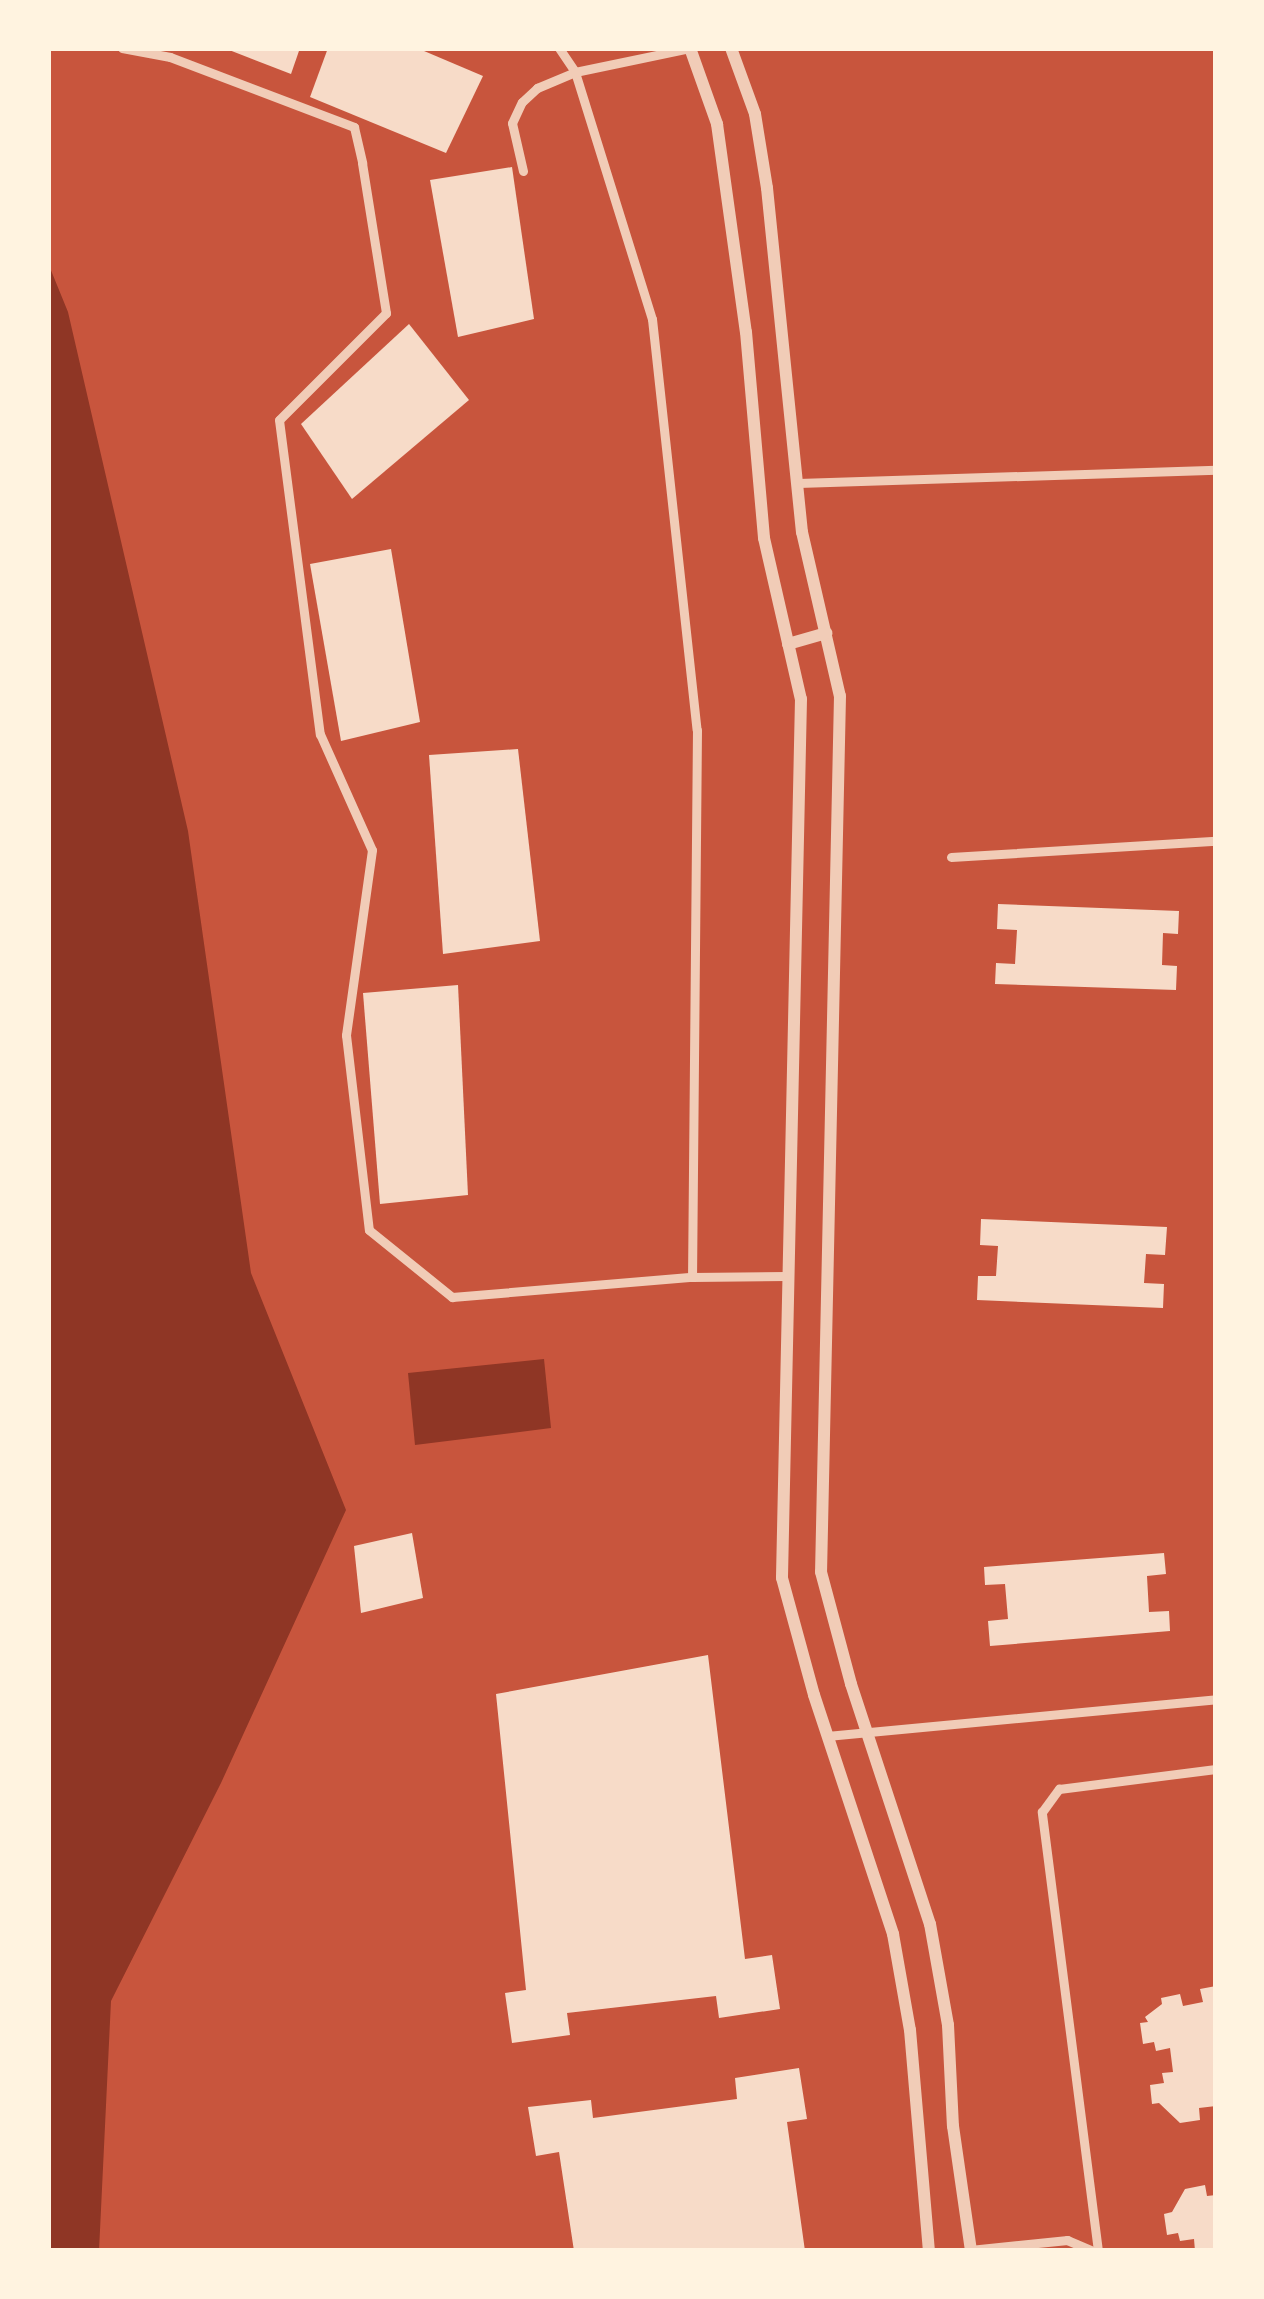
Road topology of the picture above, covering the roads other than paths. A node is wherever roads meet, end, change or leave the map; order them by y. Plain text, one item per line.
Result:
1 (122, 48) edge
2 (559, 48) edge
3 (690, 48) edge
4 (731, 48) edge
5 (574, 72) junction
6 (523, 171) dead end
7 (1216, 470) edge
8 (798, 483) junction
9 (826, 633) junction
10 (788, 644) junction
11 (1216, 841) edge
12 (950, 856) dead end
13 (786, 1276) junction
14 (692, 1277) junction
15 (1216, 1700) edge
16 (866, 1730) junction
17 (827, 1736) junction
18 (1216, 1769) edge
19 (970, 2250) edge
20 (928, 2251) edge
21 (1096, 2251) edge

1 - 14 street
2 - 5 street
3 - 5 street
3 - 10 street
4 - 8 street
5 - 6 street
5 - 14 street
7 - 8 street
8 - 9 street
9 - 10 street
9 - 16 street
10 - 13 street
11 - 12 street
13 - 14 street
13 - 17 street
15 - 16 street
16 - 17 street
16 - 19 street
17 - 20 street
18 - 21 street
19 - 21 street

